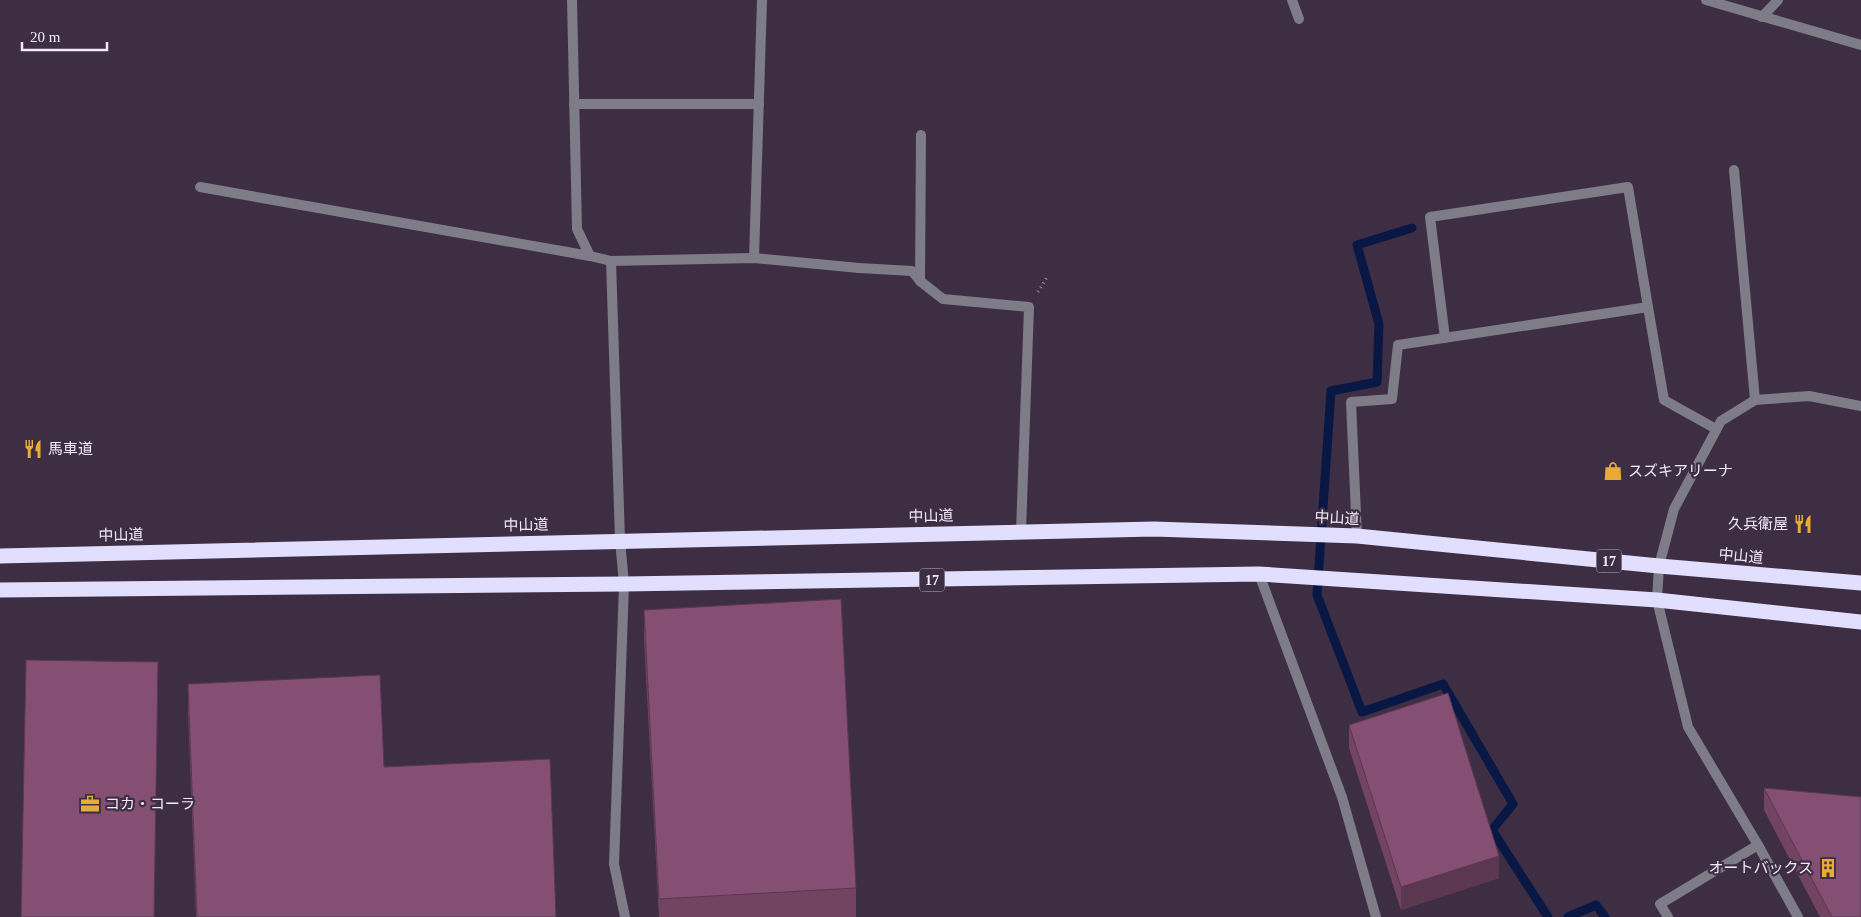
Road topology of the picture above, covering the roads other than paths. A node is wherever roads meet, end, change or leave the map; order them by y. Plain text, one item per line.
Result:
1 (572, 0) edge
2 (762, 0) edge
3 (1292, 0) edge
4 (1706, 0) edge
5 (1778, 0) edge
6 (1762, 17) junction
7 (1299, 19) dead end
8 (1861, 45) edge
9 (574, 104) junction
10 (759, 104) junction
11 (921, 135) dead end
12 (1734, 170) dead end
13 (200, 187) dead end
14 (590, 256) junction
15 (754, 258) junction
16 (611, 261) junction
17 (920, 281) junction
18 (1648, 307) junction
19 (1445, 338) junction
20 (1755, 400) junction
21 (1861, 406) edge
22 (1716, 429) junction
23 (1021, 531) junction
24 (1357, 536) junction
25 (620, 540) junction
26 (0, 556) edge
27 (1659, 566) junction
28 (1259, 574) junction
29 (1861, 583) edge
30 (624, 584) junction
31 (0, 590) edge
32 (1657, 600) junction
33 (1861, 622) edge
34 (1758, 845) junction
35 (625, 917) edge
36 (1376, 917) edge
37 (1668, 917) edge
38 (1798, 917) edge

1 - 9 street
2 - 10 street
3 - 7 street
4 - 6 street
5 - 6 street
6 - 8 street
9 - 10 street
9 - 14 street
10 - 15 street
11 - 17 street
12 - 20 street
13 - 14 street
14 - 16 street
15 - 16 street
15 - 17 street
16 - 25 street
17 - 23 street
18 - 19 street
18 - 19 street
18 - 22 street
19 - 24 street
20 - 21 street
20 - 22 street
22 - 27 street
23 - 24 highway, 中山道 / 17
23 - 25 highway, 中山道 / 17
24 - 27 highway, 中山道 / 17
25 - 26 highway, 中山道 / 17
25 - 30 street
27 - 29 highway, 中山道 / 17
27 - 32 street
28 - 30 highway, 17
28 - 32 highway, 17
28 - 36 street
30 - 31 highway, 17
30 - 35 street
32 - 33 highway, 17
32 - 34 street
34 - 37 street
34 - 38 street

